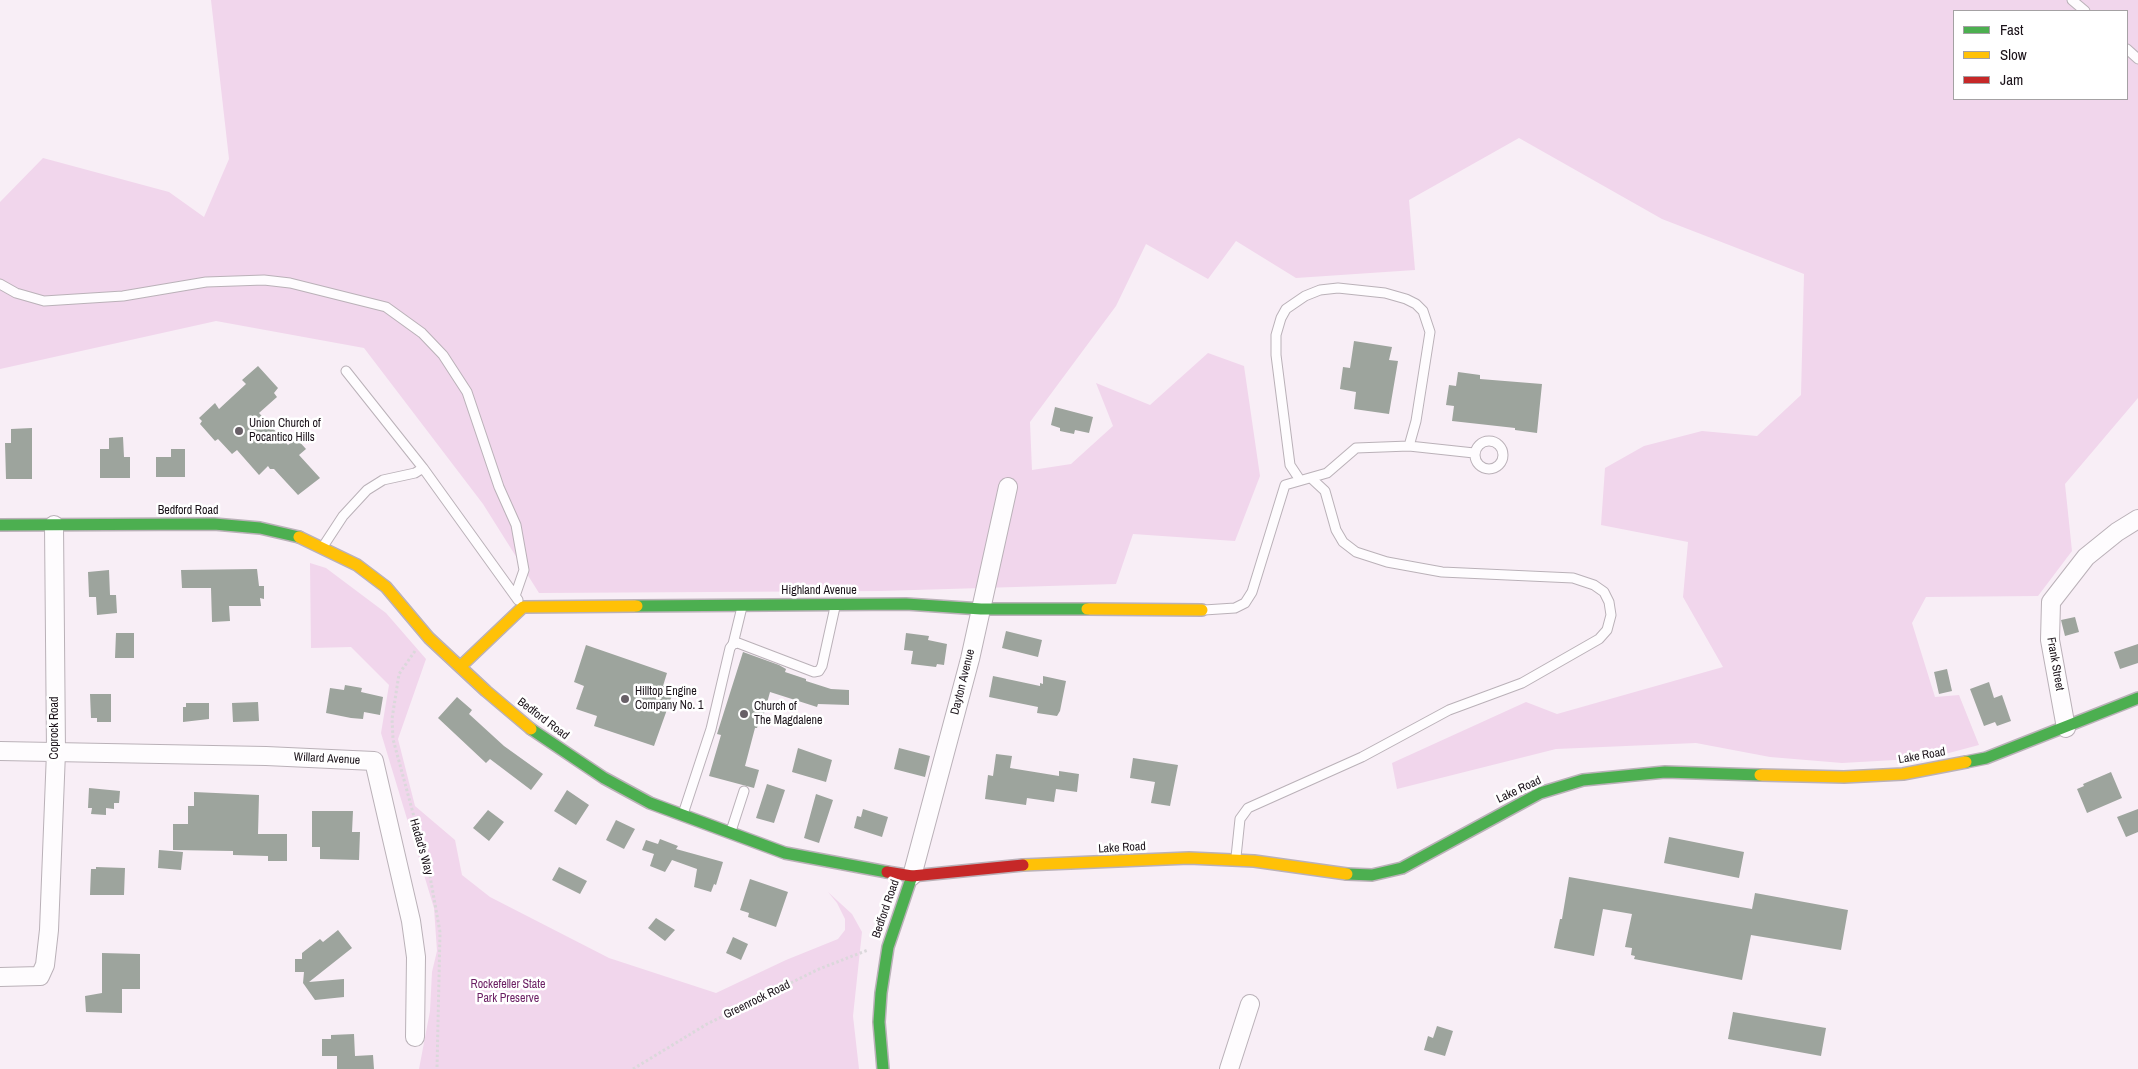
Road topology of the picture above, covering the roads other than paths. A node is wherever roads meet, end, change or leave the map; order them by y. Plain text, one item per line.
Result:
1 (2072, 0) edge
2 (2084, 10) edge
3 (2128, 50) edge
4 (2138, 59) edge
5 (0, 284) edge
6 (346, 371) dead end
7 (1409, 446) junction
8 (1474, 453) dead end
9 (423, 468) junction
10 (1311, 478) junction
11 (1300, 480) junction
12 (1008, 487) dead end
13 (2138, 519) edge
14 (0, 525) edge
15 (54, 525) junction
16 (323, 547) junction
17 (515, 596) junction
18 (836, 604) junction
19 (742, 605) junction
20 (523, 607) junction
21 (981, 609) junction
22 (1202, 610) joint
23 (733, 644) junction
24 (460, 667) junction
25 (2138, 698) edge
26 (2066, 728) junction
27 (0, 751) edge
28 (56, 752) junction
29 (744, 791) dead end
30 (683, 816) junction
31 (730, 834) junction
32 (1235, 860) junction
33 (912, 876) junction
34 (0, 977) edge
35 (1250, 1004) dead end
36 (415, 1037) dead end
37 (883, 1069) edge
38 (1229, 1069) edge

1 - 2 lane
3 - 4 lane
5 - 17 lane
6 - 9 lane
7 - 8 lane
7 - 10 lane
7 - 11 lane
9 - 16 lane
9 - 17 lane
10 - 11 lane
10 - 32 lane
11 - 22 lane
12 - 21 street, Dayton Avenue
13 - 26 street, Frank Street
14 - 15 street, Bedford Road
15 - 16 street, Bedford Road
15 - 28 street, Coprock Road
16 - 24 street, Bedford Road
17 - 20 lane
18 - 19 street, Highland Avenue
18 - 21 street, Highland Avenue
18 - 23 lane
19 - 20 street, Highland Avenue
19 - 23 lane
20 - 24 street
21 - 22 street, Highland Avenue
21 - 33 street, Dayton Avenue
23 - 30 lane
24 - 30 street, Bedford Road
25 - 26 street, Lake Road
26 - 32 street, Lake Road
27 - 28 street, Willard Avenue
28 - 34 street, Coprock Road
28 - 36 street, Willard Avenue
29 - 31 lane
30 - 31 street, Bedford Road
31 - 33 street, Bedford Road
32 - 33 street, Lake Road
33 - 37 street, Bedford Road
35 - 38 street

